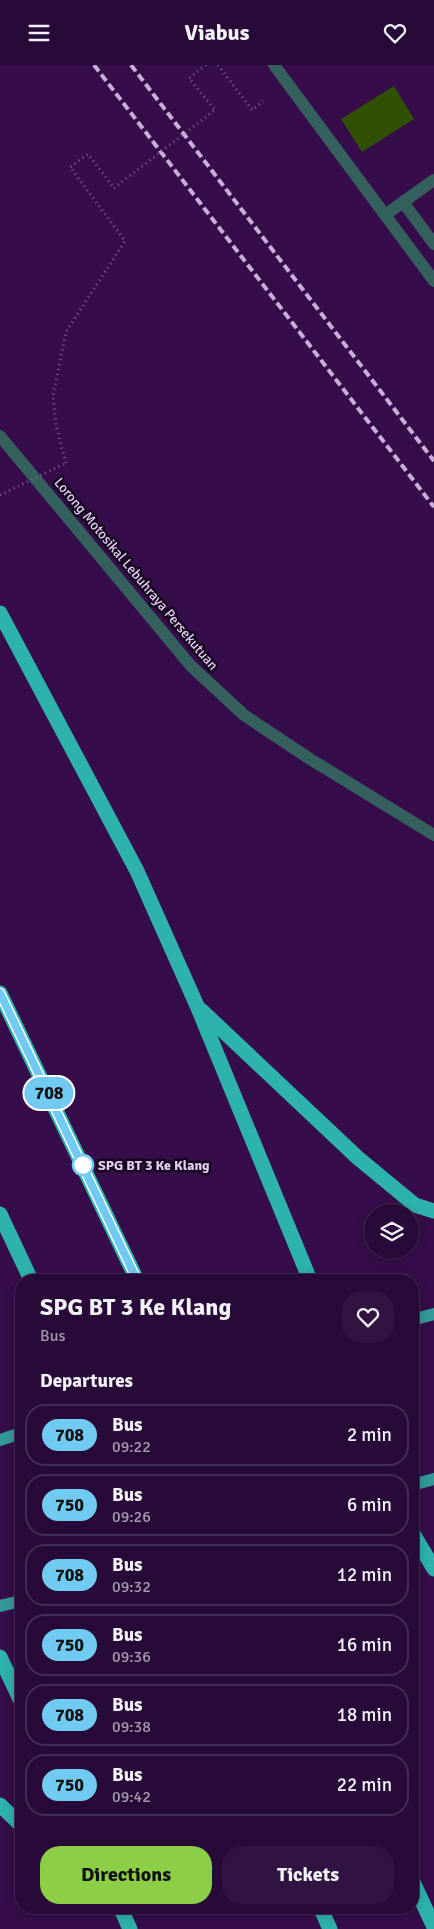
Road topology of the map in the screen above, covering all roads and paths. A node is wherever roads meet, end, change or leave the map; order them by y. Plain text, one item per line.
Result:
1 (206, 65) edge
2 (218, 65) edge
3 (274, 65) edge
4 (263, 101) dead end
5 (434, 180) edge
6 (403, 202) junction
7 (385, 215) junction
8 (434, 243) edge
9 (434, 281) edge
10 (0, 436) edge
11 (0, 495) edge
12 (0, 613) edge
13 (434, 835) edge
14 (0, 993) edge
15 (198, 1008) junction
16 (434, 1211) edge
17 (0, 1214) edge
18 (27, 1274) edge
19 (133, 1274) edge
20 (308, 1274) edge
21 (434, 1315) edge
22 (419, 1318) edge
23 (15, 1435) edge
24 (0, 1440) edge
25 (434, 1479) edge
26 (419, 1483) edge
27 (419, 1544) edge
28 (434, 1569) edge
29 (15, 1602) edge
30 (0, 1606) edge
31 (0, 1657) edge
32 (15, 1688) edge
33 (0, 1805) edge
34 (15, 1819) edge
35 (419, 1895) edge
36 (323, 1914) edge
37 (434, 1927) edge
38 (330, 1929) edge

1 - 11 path, bridge
2 - 4 path
3 - 7 lane
5 - 6 lane
6 - 7 lane
6 - 8 lane
7 - 9 lane
10 - 13 lane, Lorong Motosikal Lebuhraya Persekutuan
12 - 15 highway
14 - 19 highway
15 - 16 highway
15 - 20 highway
17 - 18 highway
21 - 22 main road
23 - 24 main road
25 - 26 main road
27 - 28 highway
29 - 30 main road
31 - 32 highway
33 - 34 highway
35 - 37 highway
36 - 38 highway

